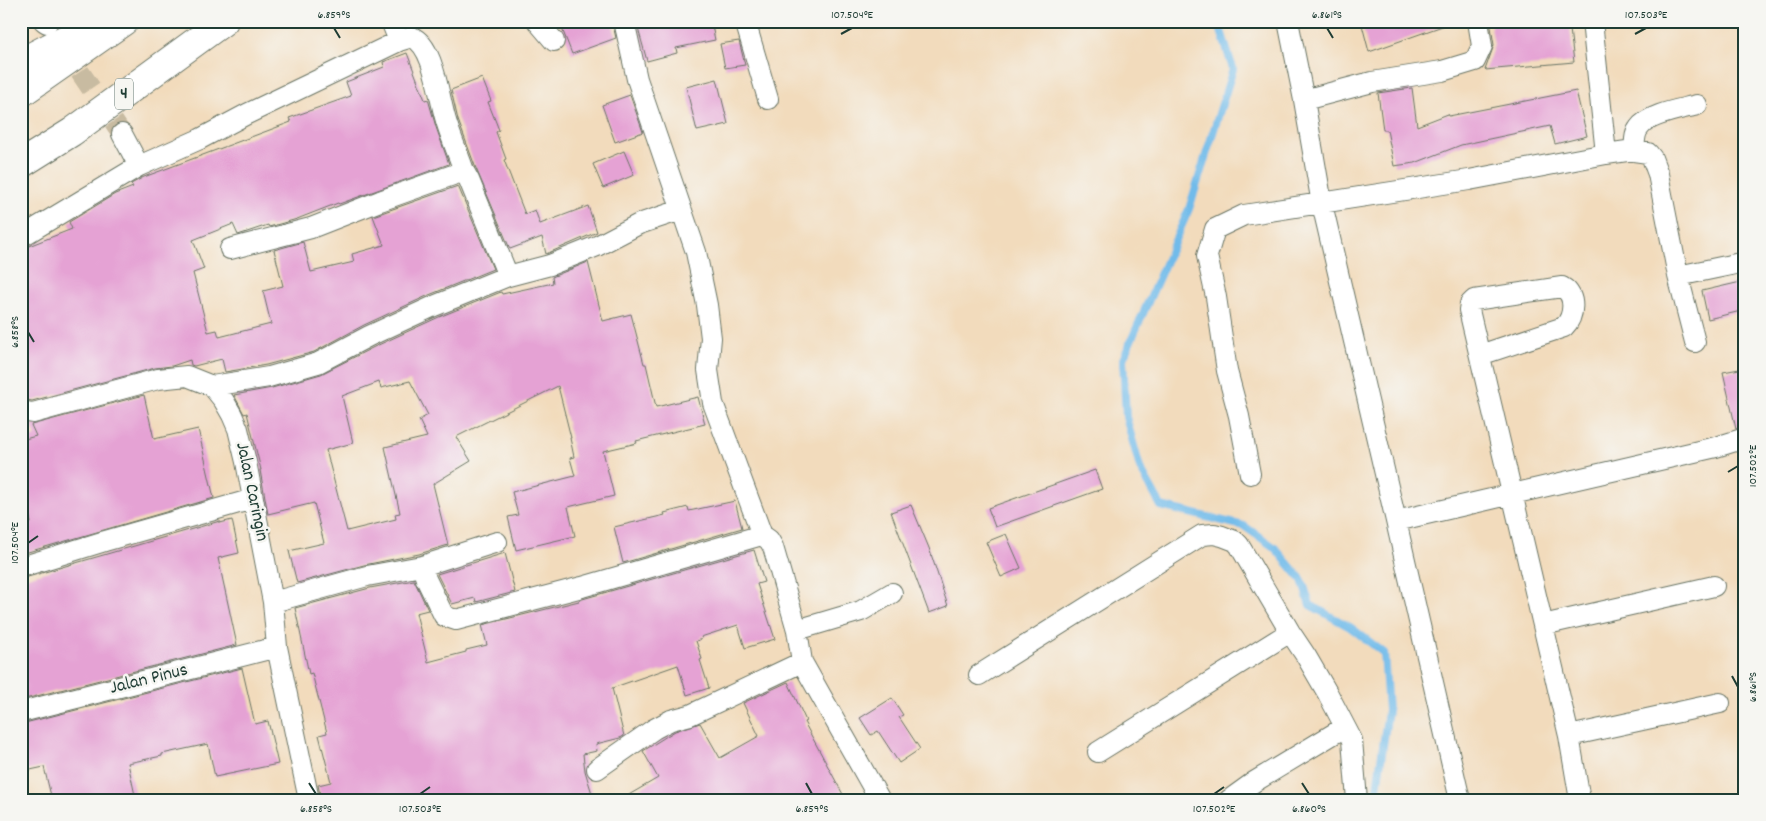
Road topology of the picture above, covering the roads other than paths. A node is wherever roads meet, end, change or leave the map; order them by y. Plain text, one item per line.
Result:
1 (101, 21) edge
2 (124, 21) edge
3 (224, 21) edge
4 (391, 21) edge
5 (537, 21) edge
6 (624, 21) edge
7 (745, 21) edge
8 (1288, 21) edge
9 (1478, 21) edge
10 (1592, 21) edge
11 (399, 41) junction
12 (554, 42) dead end
13 (21, 62) edge
14 (21, 92) edge
15 (768, 99) dead end
16 (1304, 100) junction
17 (1697, 105) dead end
18 (122, 134) tunnel mouth
19 (1634, 151) junction
20 (1606, 154) junction
21 (21, 164) edge
22 (139, 166) junction
23 (464, 171) junction
24 (1322, 204) junction
25 (681, 210) junction
26 (21, 237) edge
27 (230, 249) dead end
28 (1745, 262) edge
29 (508, 276) junction
30 (1678, 276) junction
31 (1695, 342) dead end
32 (1480, 355) junction
33 (212, 386) junction
34 (21, 411) edge
35 (1745, 438) edge
36 (1250, 474) dead end
37 (1512, 494) junction
38 (253, 499) junction
39 (1396, 521) junction
40 (762, 535) junction
41 (498, 542) dead end
42 (422, 566) junction
43 (21, 567) edge
44 (1714, 586) dead end
45 (892, 593) dead end
46 (273, 602) junction
47 (1543, 625) junction
48 (797, 630) junction
49 (1290, 632) junction
50 (277, 647) junction
51 (802, 662) junction
52 (979, 675) dead end
53 (1720, 703) dead end
54 (21, 712) edge
55 (1344, 727) junction
56 (1568, 736) junction
57 (1098, 752) dead end
58 (597, 770) dead end
59 (309, 800) edge
60 (880, 800) edge
61 (1229, 800) edge
62 (1358, 800) edge
63 (1460, 800) edge
64 (1580, 800) edge

1 - 13 highway
2 - 14 highway
3 - 21 highway, 4
4 - 11 street
5 - 12 street
6 - 25 street
7 - 15 street
8 - 16 street
9 - 16 street
10 - 20 street
11 - 22 street
11 - 23 street
16 - 24 street
17 - 19 street
18 - 22 street
19 - 20 street
19 - 30 street
20 - 24 street
22 - 26 street
23 - 27 street
23 - 29 street
24 - 36 street
24 - 39 street
25 - 29 street
25 - 40 street
28 - 30 street
29 - 33 street
30 - 31 street
32 - 32 street
32 - 37 street
33 - 34 street
33 - 38 street, Jalan Caringin
35 - 37 street
37 - 39 street
37 - 47 street
38 - 43 street
38 - 46 street, Jalan Caringin
39 - 63 street
40 - 42 street
40 - 48 street
41 - 42 street
42 - 46 street
44 - 47 street
45 - 48 street
46 - 50 street, Jalan Caringin
47 - 56 street
48 - 51 street
49 - 52 street
49 - 55 street
49 - 57 street
50 - 54 street, Jalan Pinus
50 - 59 street, Jalan Caringin
51 - 58 street
51 - 60 street
53 - 56 street
55 - 61 street
55 - 62 street
56 - 64 street

